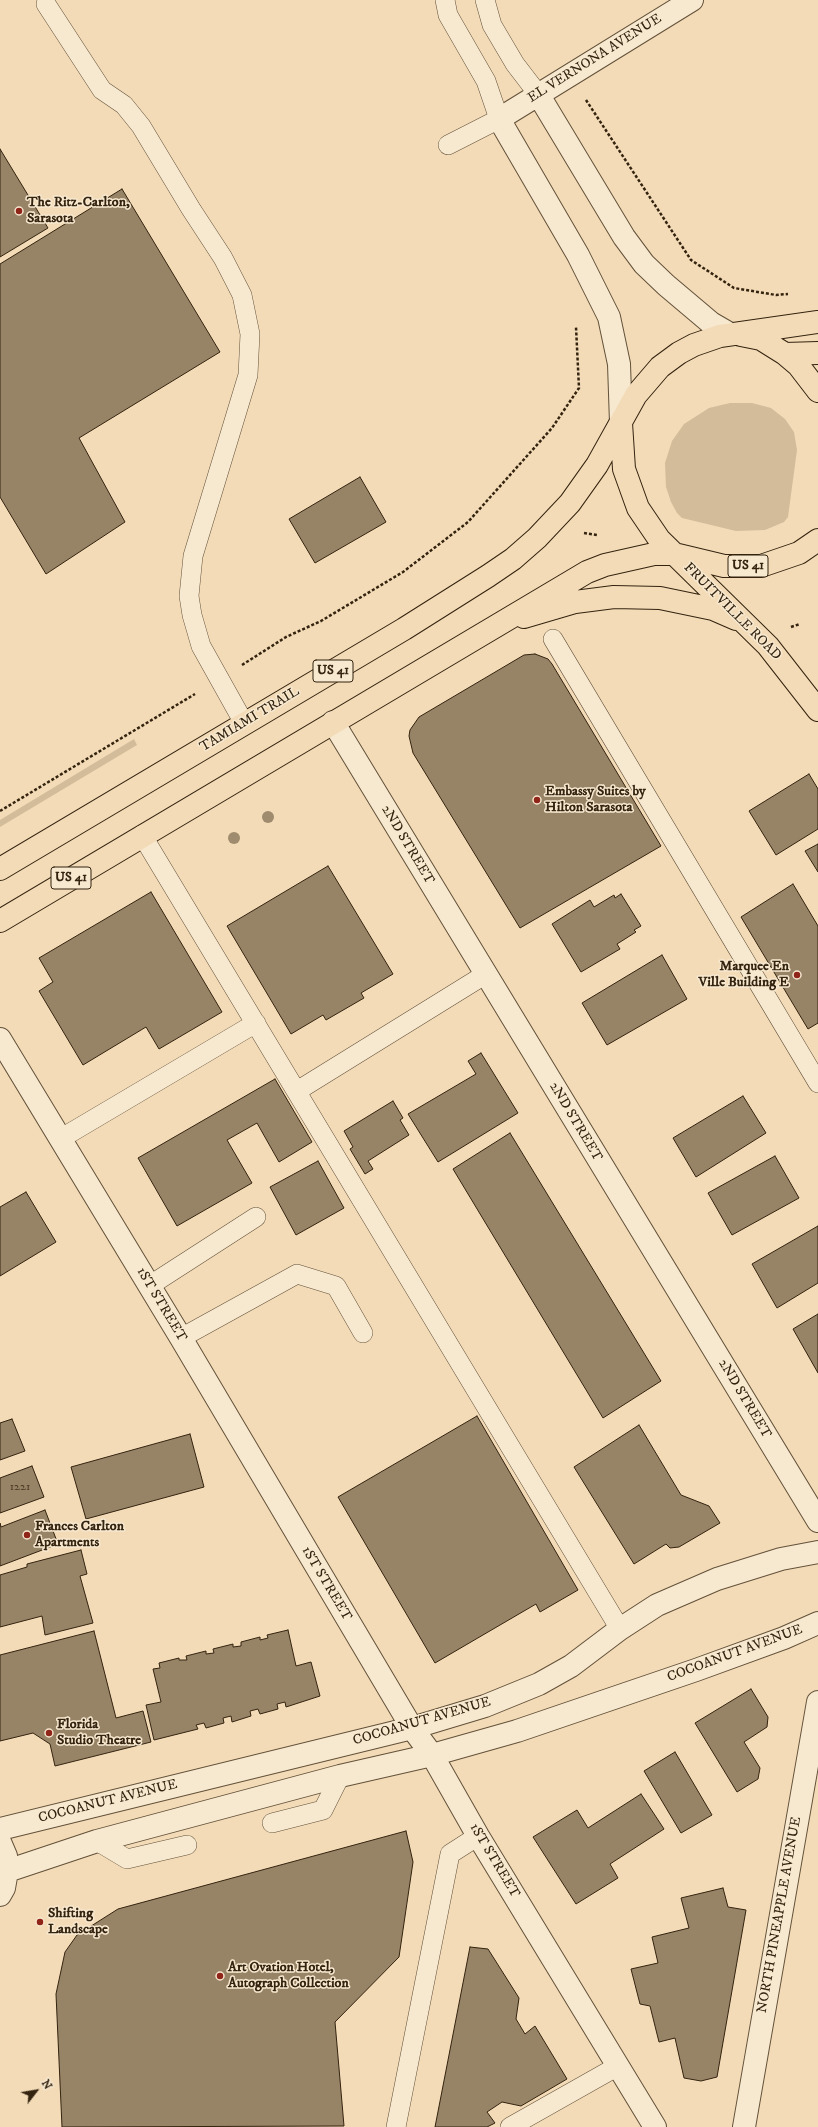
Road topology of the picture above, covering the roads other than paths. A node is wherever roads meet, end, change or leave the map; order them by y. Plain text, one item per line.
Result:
1 (445, 0) edge
2 (485, 0) edge
3 (692, 0) edge
4 (46, 4) dead end
5 (538, 94) junction
6 (499, 119) junction
7 (448, 145) dead end
8 (818, 322) edge
9 (730, 334) junction
10 (818, 353) edge
11 (785, 354) junction
12 (818, 390) edge
13 (621, 423) junction
14 (818, 540) edge
15 (674, 554) junction
16 (490, 628) junction
17 (752, 628) junction
18 (553, 639) dead end
19 (818, 710) edge
20 (333, 722) junction
21 (244, 723) junction
22 (142, 835) junction
23 (0, 869) edge
24 (0, 921) edge
25 (486, 974) junction
26 (256, 1023) junction
27 (0, 1039) edge
28 (818, 1083) edge
29 (297, 1091) junction
30 (60, 1139) junction
31 (256, 1217) dead end
32 (149, 1286) junction
33 (363, 1333) dead end
34 (181, 1338) junction
35 (818, 1521) edge
36 (818, 1552) edge
37 (818, 1624) edge
38 (620, 1629) junction
39 (818, 1702) edge
40 (412, 1728) junction
41 (432, 1755) junction
42 (340, 1776) junction
43 (272, 1823) dead end
44 (0, 1829) edge
45 (478, 1836) junction
46 (97, 1841) junction
47 (0, 1842) edge
48 (187, 1845) dead end
49 (7, 1871) junction
50 (0, 1895) edge
51 (618, 2066) junction
52 (396, 2127) edge
53 (510, 2127) edge
54 (655, 2127) edge
55 (744, 2127) edge

1 - 6 lane
2 - 5 lane
3 - 5 street, EL VERNONA AVENUE
4 - 21 lane
5 - 6 street, EL VERNONA AVENUE
5 - 9 street
6 - 7 lane
6 - 13 street
8 - 9 main road
9 - 11 main road, US 41
9 - 13 main road, US 41
10 - 11 main road
11 - 12 main road
13 - 15 main road, FRUITVILLE ROAD
13 - 21 main road, TAMIAMI TRAIL / US 41
14 - 15 main road, US 41
15 - 16 main road, US 41
15 - 17 main road, FRUITVILLE ROAD
16 - 17 main road
16 - 20 main road, US 41
17 - 19 main road, FRUITVILLE ROAD
18 - 28 lane
20 - 22 main road, US 41
20 - 25 street, 2ND STREET
21 - 23 main road, TAMIAMI TRAIL / US 41
22 - 24 main road, US 41
22 - 26 lane
25 - 29 lane
25 - 35 street, 2ND STREET
26 - 29 lane
26 - 30 lane
27 - 30 street, 1ST STREET
29 - 38 lane
30 - 32 street, 1ST STREET
31 - 32 lane
32 - 34 street, 1ST STREET
33 - 34 lane
34 - 40 street, 1ST STREET
36 - 38 street, COCOANUT AVENUE
37 - 41 street, COCOANUT AVENUE
38 - 40 street, COCOANUT AVENUE
39 - 55 street, NORTH PINEAPPLE AVENUE
40 - 41 street, 1ST STREET
40 - 44 street, COCOANUT AVENUE
41 - 42 street, COCOANUT AVENUE
41 - 45 street, 1ST STREET
42 - 43 lane
42 - 46 street, COCOANUT AVENUE
45 - 51 street, 1ST STREET
45 - 52 lane
46 - 48 lane
46 - 49 street, COCOANUT AVENUE
47 - 49 street
49 - 50 street
51 - 53 lane
51 - 54 street, 1ST STREET

